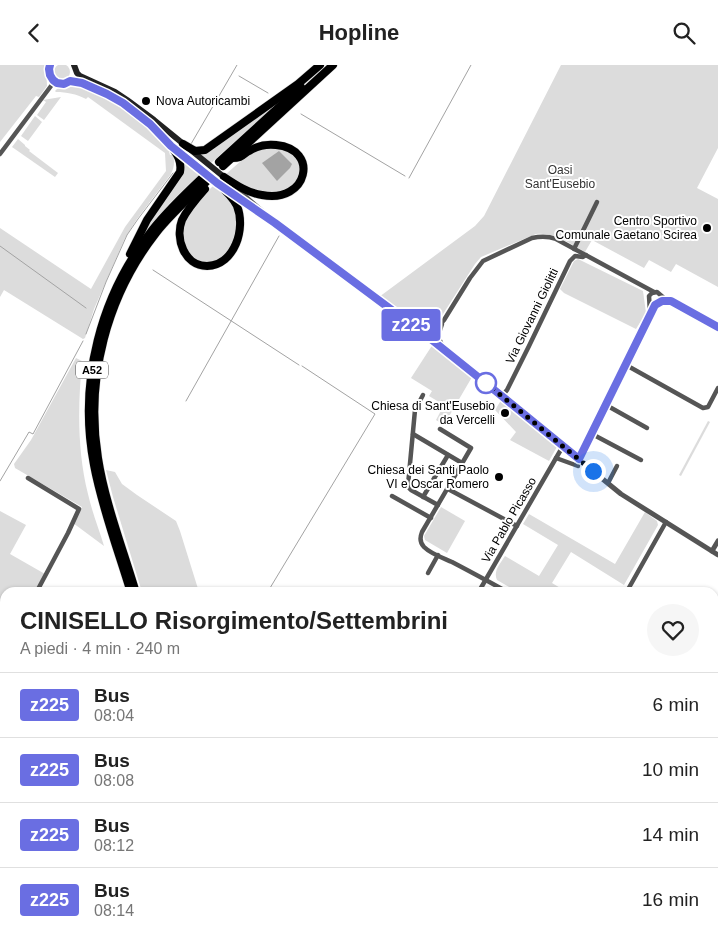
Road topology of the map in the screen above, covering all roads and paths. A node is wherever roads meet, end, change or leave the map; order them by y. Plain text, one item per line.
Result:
1 (50, 65) edge
2 (320, 65) edge
3 (325, 65) edge
4 (333, 65) edge
5 (74, 66) edge
6 (51, 78) junction
7 (70, 81) junction
8 (59, 83) junction
9 (50, 86) junction
10 (183, 145) junction
11 (171, 146) junction
12 (0, 153) edge
13 (192, 157) junction
14 (232, 158) junction
15 (212, 180) junction
16 (597, 202) dead end
17 (574, 249) junction
18 (586, 255) junction
19 (644, 287) junction
20 (654, 292) junction
21 (660, 295) junction
22 (650, 299) junction
23 (671, 301) junction
24 (110, 303) junction
25 (658, 303) junction
26 (650, 314) junction
27 (444, 320) junction
28 (718, 327) edge
29 (433, 332) junction
30 (422, 333) junction
31 (438, 336) junction
32 (431, 340) junction
33 (448, 353) junction
34 (626, 365) junction
35 (718, 389) edge
36 (423, 395) dead end
37 (502, 396) junction
38 (606, 405) junction
39 (647, 428) dead end
40 (440, 429) dead end
41 (413, 434) junction
42 (592, 434) junction
43 (562, 446) junction
44 (448, 455) junction
45 (556, 458) junction
46 (579, 459) junction
47 (641, 460) dead end
48 (462, 463) junction
49 (578, 466) dead end
50 (617, 466) dead end
51 (28, 478) dead end
52 (608, 483) junction
53 (448, 489) junction
54 (392, 496) dead end
55 (423, 497) junction
56 (438, 505) junction
57 (431, 517) junction
58 (666, 522) junction
59 (517, 526) junction
60 (718, 541) edge
61 (712, 551) junction
62 (438, 555) junction
63 (718, 555) edge
64 (428, 573) dead end
65 (486, 579) junction
66 (39, 587) edge
67 (129, 587) edge
68 (134, 587) edge
69 (481, 587) edge
70 (499, 587) edge
71 (629, 587) edge

1 - 6 main road
2 - 10 highway
3 - 14 highway
4 - 14 highway
5 - 7 main road
5 - 10 main road
6 - 8 main road
6 - 9 street
7 - 8 main road
7 - 11 main road
8 - 9 street
9 - 12 street
10 - 13 main road
11 - 13 main road
11 - 24 highway, A52
13 - 15 main road
14 - 15 highway
15 - 15 highway
15 - 24 highway, A52
15 - 30 street
15 - 68 highway, A52
16 - 17 street
17 - 18 street
17 - 27 street
18 - 19 street
18 - 37 street, Via Giovanni Giolitti
19 - 20 street
19 - 22 street
20 - 21 street
20 - 22 street
21 - 23 street
21 - 25 street
22 - 25 street
22 - 26 street
23 - 25 street
23 - 28 street
24 - 67 highway, A52
25 - 26 street
26 - 34 street
27 - 29 street
27 - 31 street
29 - 30 street
29 - 32 street
30 - 32 street
31 - 32 street
31 - 33 street
32 - 33 street
33 - 37 street
34 - 35 street
34 - 38 street
36 - 41 street
37 - 43 street
38 - 39 street
38 - 42 street
40 - 48 street
41 - 44 street
41 - 55 street
42 - 46 street
42 - 47 street
43 - 45 street, Via Pablo Picasso
43 - 46 street
44 - 48 street
44 - 55 street
45 - 49 street
45 - 59 street, Via Pablo Picasso
46 - 52 street
48 - 53 street
50 - 52 street
51 - 66 street
52 - 58 street
53 - 56 street
53 - 59 street
54 - 57 street
55 - 56 street
56 - 57 street
57 - 62 street
58 - 61 street
58 - 71 street
59 - 65 street, Via Pablo Picasso
60 - 61 street
61 - 63 street
62 - 64 street
62 - 65 street
65 - 69 street, Via Pablo Picasso
65 - 70 street

